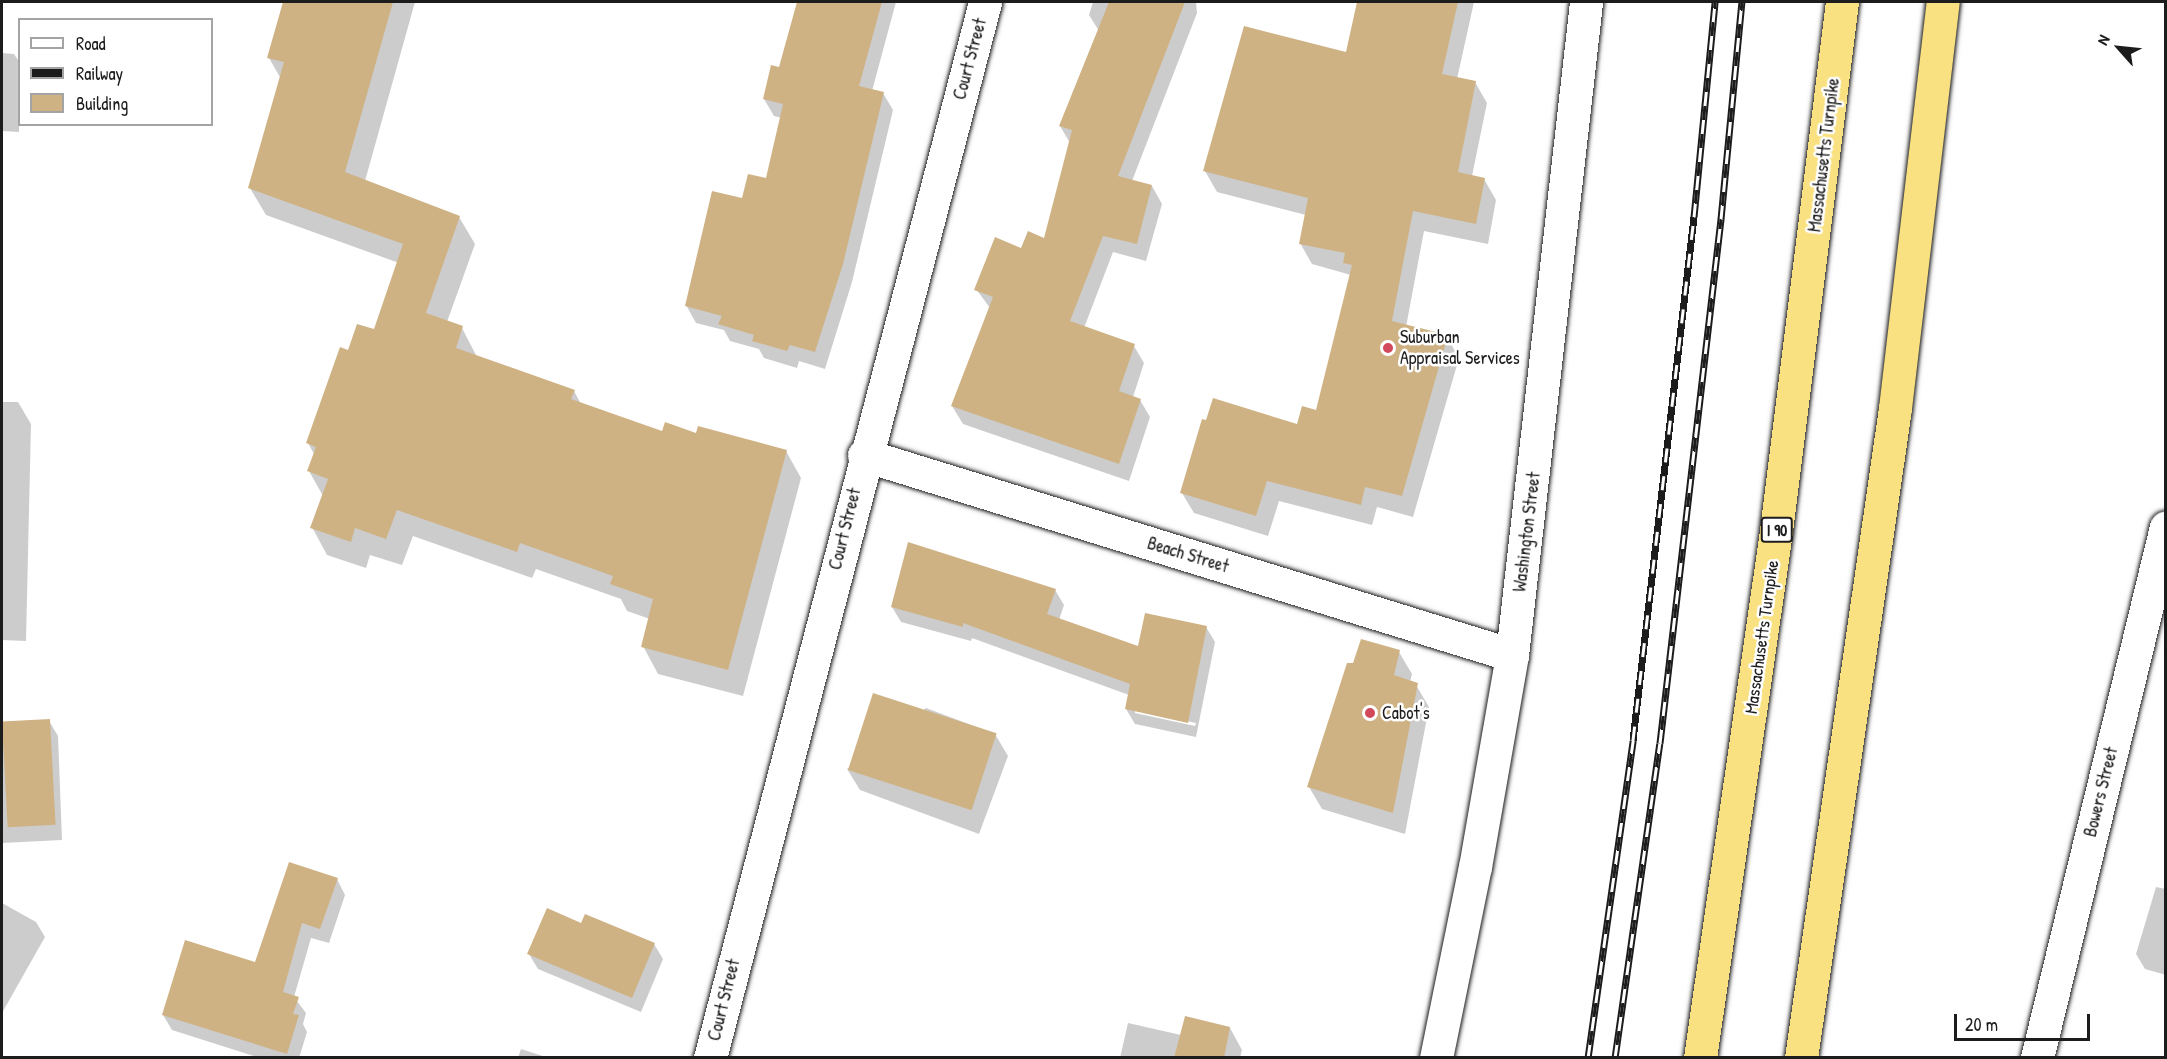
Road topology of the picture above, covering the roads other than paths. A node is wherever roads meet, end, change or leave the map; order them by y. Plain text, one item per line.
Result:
1 (985, 2) edge
2 (1586, 2) edge
3 (1842, 2) edge
4 (1942, 2) edge
5 (864, 455) junction
6 (2166, 527) edge
7 (1512, 655) junction
8 (710, 1058) edge
9 (1436, 1058) edge
10 (1700, 1058) edge
11 (1802, 1058) edge
12 (2037, 1058) edge

1 - 5 street, Court Street
2 - 7 street, Washington Street
3 - 10 highway, Massachusetts Turnpike / I 90
4 - 11 highway
5 - 7 street, Beach Street
5 - 8 street, Court Street
6 - 12 street, Bowers Street
7 - 9 street, Washington Street

